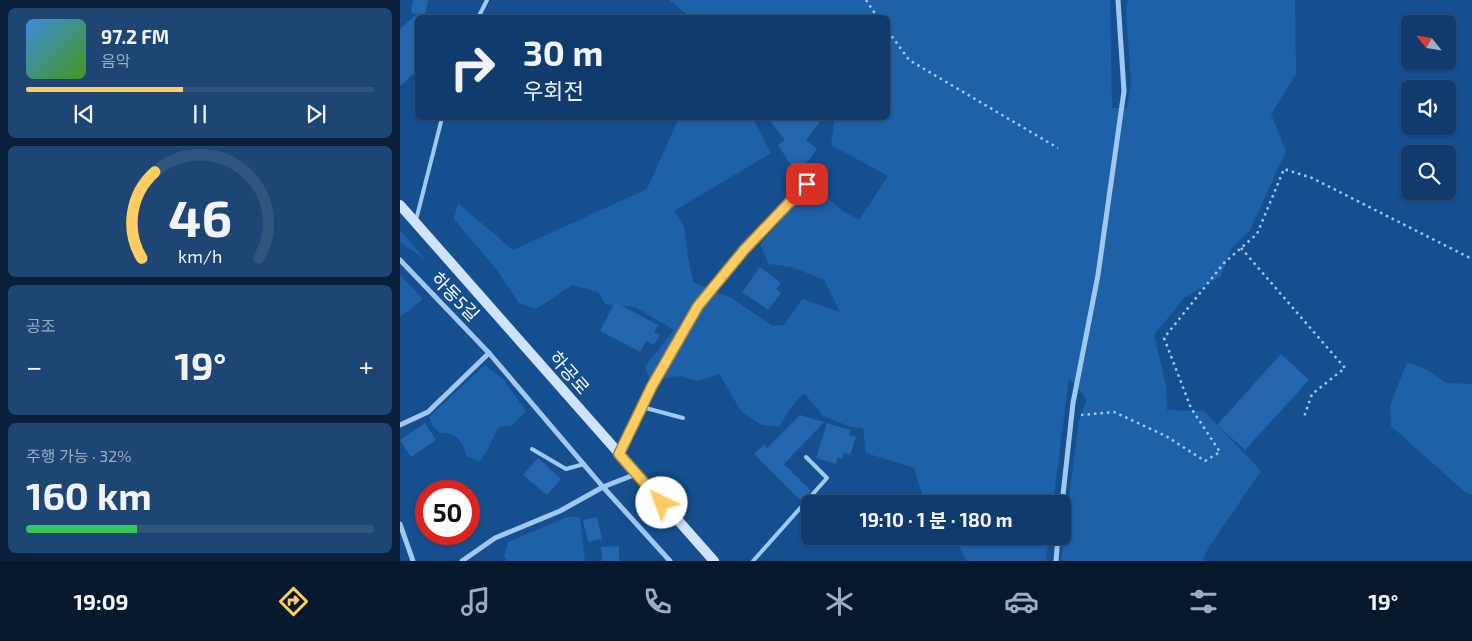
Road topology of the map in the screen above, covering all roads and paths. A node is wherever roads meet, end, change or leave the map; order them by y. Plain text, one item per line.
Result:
1 (487, 0) edge
2 (866, 0) edge
3 (1118, 0) edge
4 (480, 15) edge
5 (876, 15) edge
6 (890, 34) edge
7 (441, 120) edge
8 (1058, 148) dead end
9 (819, 170) dead end
10 (400, 205) edge
11 (415, 222) junction
12 (1241, 248) junction
13 (1472, 259) edge
14 (400, 260) edge
15 (489, 354) junction
16 (642, 407) junction
17 (1072, 416) junction
18 (1304, 417) dead end
19 (683, 418) dead end
20 (400, 425) edge
21 (532, 449) dead end
22 (619, 454) junction
23 (806, 457) dead end
24 (584, 464) junction
25 (636, 474) junction
26 (603, 488) junction
27 (1063, 495) edge
28 (400, 524) edge
29 (1057, 545) edge
30 (413, 561) edge
31 (462, 561) edge
32 (670, 561) edge
33 (714, 561) edge
34 (753, 561) edge
35 (1056, 561) edge

1 - 4 lane
2 - 5 path
3 - 17 street
6 - 8 path
7 - 11 lane
9 - 16 lane
10 - 11 main road, 하공로
11 - 22 main road, 하공로
12 - 13 path
12 - 17 path
12 - 18 path
14 - 15 street, 하동5길
15 - 20 street
15 - 24 street, 하동5길
16 - 19 lane
16 - 22 lane
17 - 27 street
21 - 24 lane
22 - 25 main road, 하공로
23 - 34 lane
24 - 26 street, 하동5길
25 - 26 street
25 - 33 main road, 하공로
26 - 31 street
26 - 32 street, 하동5길
28 - 30 street
29 - 35 street

